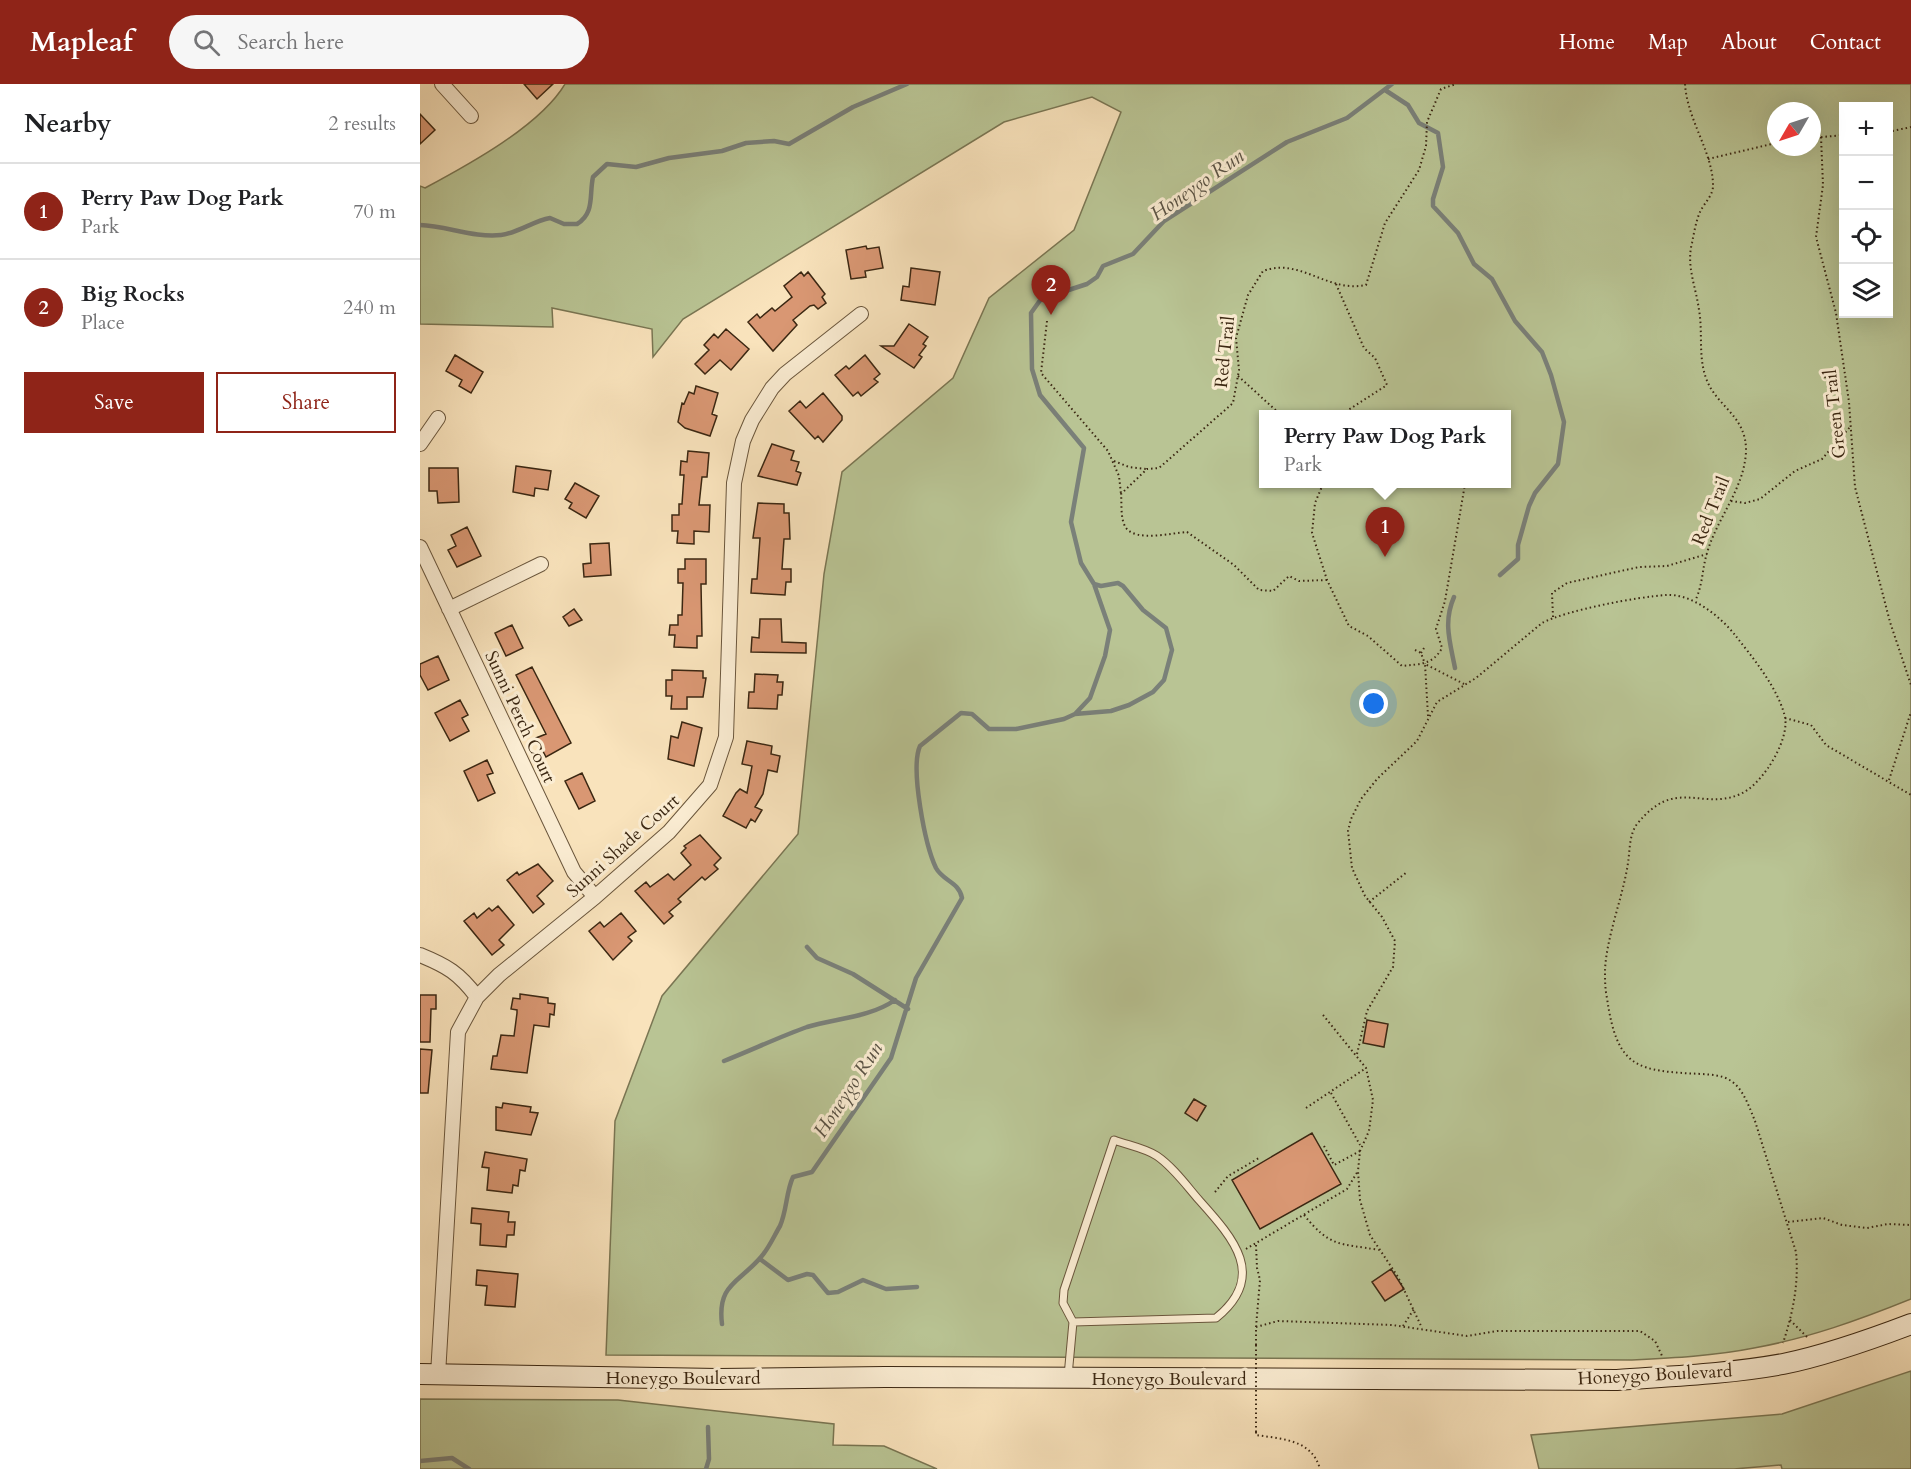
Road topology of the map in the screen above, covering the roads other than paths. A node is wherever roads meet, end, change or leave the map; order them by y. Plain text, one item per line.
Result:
1 (442, 84) edge
2 (471, 116) dead end
3 (861, 314) dead end
4 (438, 418) dead end
5 (420, 444) edge
6 (420, 547) edge
7 (541, 564) dead end
8 (449, 609) junction
9 (596, 897) junction
10 (420, 955) edge
11 (477, 997) junction
12 (1073, 1322) junction
13 (1911, 1324) edge
14 (429, 1375) edge
15 (1068, 1379) junction

1 - 2 street
3 - 9 street, Sunni Shade Court
4 - 5 street
6 - 8 street, Sunni Perch Court
7 - 8 street
8 - 9 street, Sunni Perch Court
9 - 11 street, Sunni Shade Court
10 - 11 street
11 - 14 street, Sunni Shade Court
12 - 12 lane
12 - 15 lane
13 - 15 main road, Honeygo Boulevard
14 - 15 main road, Honeygo Boulevard

